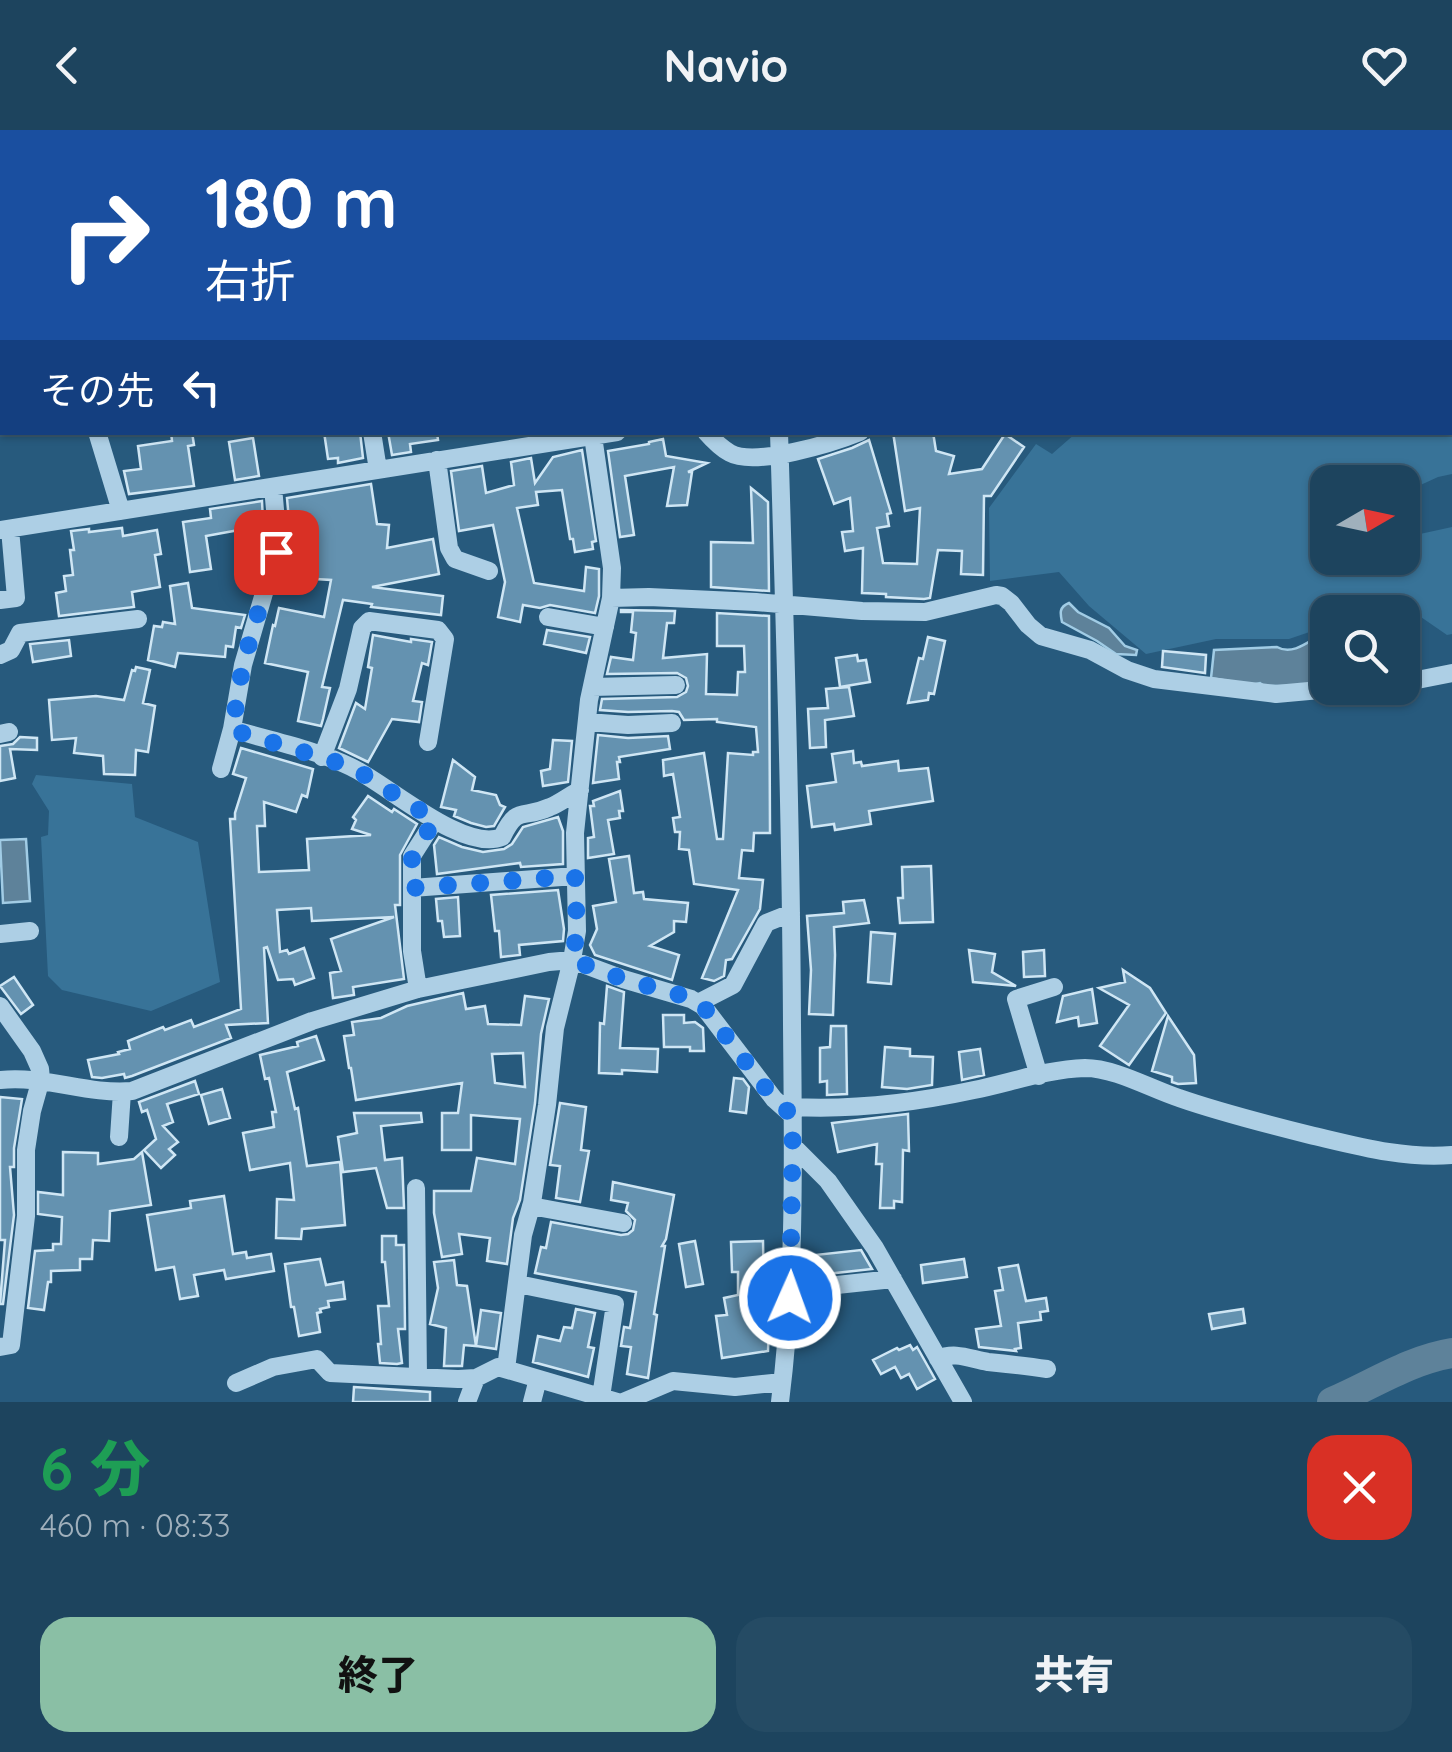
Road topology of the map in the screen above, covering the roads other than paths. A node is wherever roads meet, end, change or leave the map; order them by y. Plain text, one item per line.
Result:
1 (97, 435) edge
2 (372, 435) edge
3 (599, 435) edge
4 (709, 435) edge
5 (780, 435) edge
6 (850, 435) edge
7 (593, 436) junction
8 (558, 437) edge
9 (780, 455) junction
10 (437, 460) junction
11 (378, 470) junction
12 (273, 487) junction
13 (121, 511) junction
14 (5, 529) edge
15 (489, 571) dead end
16 (611, 598) junction
17 (8, 599) edge
18 (785, 605) junction
19 (548, 616) dead end
20 (138, 619) dead end
21 (605, 627) junction
22 (20, 632) junction
23 (0, 655) edge
24 (1452, 673) edge
25 (1420, 679) edge
26 (676, 685) dead end
27 (592, 686) junction
28 (1310, 691) edge
29 (587, 722) junction
30 (672, 723) dead end
31 (232, 730) junction
32 (428, 742) dead end
33 (322, 757) junction
34 (220, 769) dead end
35 (580, 790) junction
36 (435, 820) junction
37 (575, 876) junction
38 (412, 888) junction
39 (791, 912) junction
40 (30, 931) dead end
41 (0, 934) edge
42 (572, 960) junction
43 (1054, 987) dead end
44 (418, 989) junction
45 (698, 1003) junction
46 (0, 1006) edge
47 (1040, 1076) junction
48 (41, 1079) junction
49 (0, 1080) edge
50 (122, 1092) junction
51 (793, 1112) junction
52 (119, 1137) dead end
53 (794, 1147) junction
54 (1452, 1155) edge
55 (416, 1188) dead end
56 (531, 1206) junction
57 (622, 1223) dead end
58 (893, 1280) junction
59 (518, 1284) junction
60 (790, 1290) junction
61 (0, 1347) edge
62 (938, 1359) junction
63 (506, 1369) junction
64 (1047, 1369) dead end
65 (418, 1378) junction
66 (476, 1378) junction
67 (538, 1378) junction
68 (782, 1382) junction
69 (236, 1383) dead end
70 (614, 1400) edge
71 (467, 1402) edge
72 (532, 1402) edge
73 (780, 1402) edge
74 (963, 1402) edge

1 - 13 street
2 - 11 street
3 - 7 street
4 - 9 street
5 - 9 street
6 - 9 street
7 - 8 street
7 - 16 street
8 - 10 street
9 - 18 street
10 - 11 street
10 - 15 street
11 - 12 street
12 - 13 street
12 - 31 street
13 - 14 street
14 - 17 street
16 - 18 street
16 - 21 street
17 - 22 street
18 - 28 street
18 - 39 street
19 - 21 street
20 - 22 street
21 - 27 street
22 - 23 street
24 - 25 street
26 - 27 street
27 - 29 street
29 - 30 street
29 - 35 street
31 - 33 street
31 - 34 street
32 - 33 street
33 - 36 street
35 - 36 street
35 - 37 street
36 - 38 street
37 - 38 street
37 - 42 street
38 - 44 street
39 - 45 street
39 - 51 street
40 - 41 street
42 - 44 street
42 - 45 street
42 - 56 street
43 - 47 street
44 - 50 street
45 - 51 street
46 - 48 street
47 - 51 street
47 - 54 street
48 - 49 street
48 - 50 street
48 - 61 street
50 - 52 street
51 - 53 street
53 - 58 street
53 - 60 street
55 - 65 street
56 - 57 street
56 - 59 street
58 - 60 street
58 - 62 street
59 - 63 street
59 - 70 street
60 - 68 street
62 - 64 street
62 - 74 street
63 - 66 street
63 - 67 street
65 - 66 street
65 - 69 street
66 - 71 street
67 - 70 street
67 - 72 street
68 - 70 street
68 - 73 street

